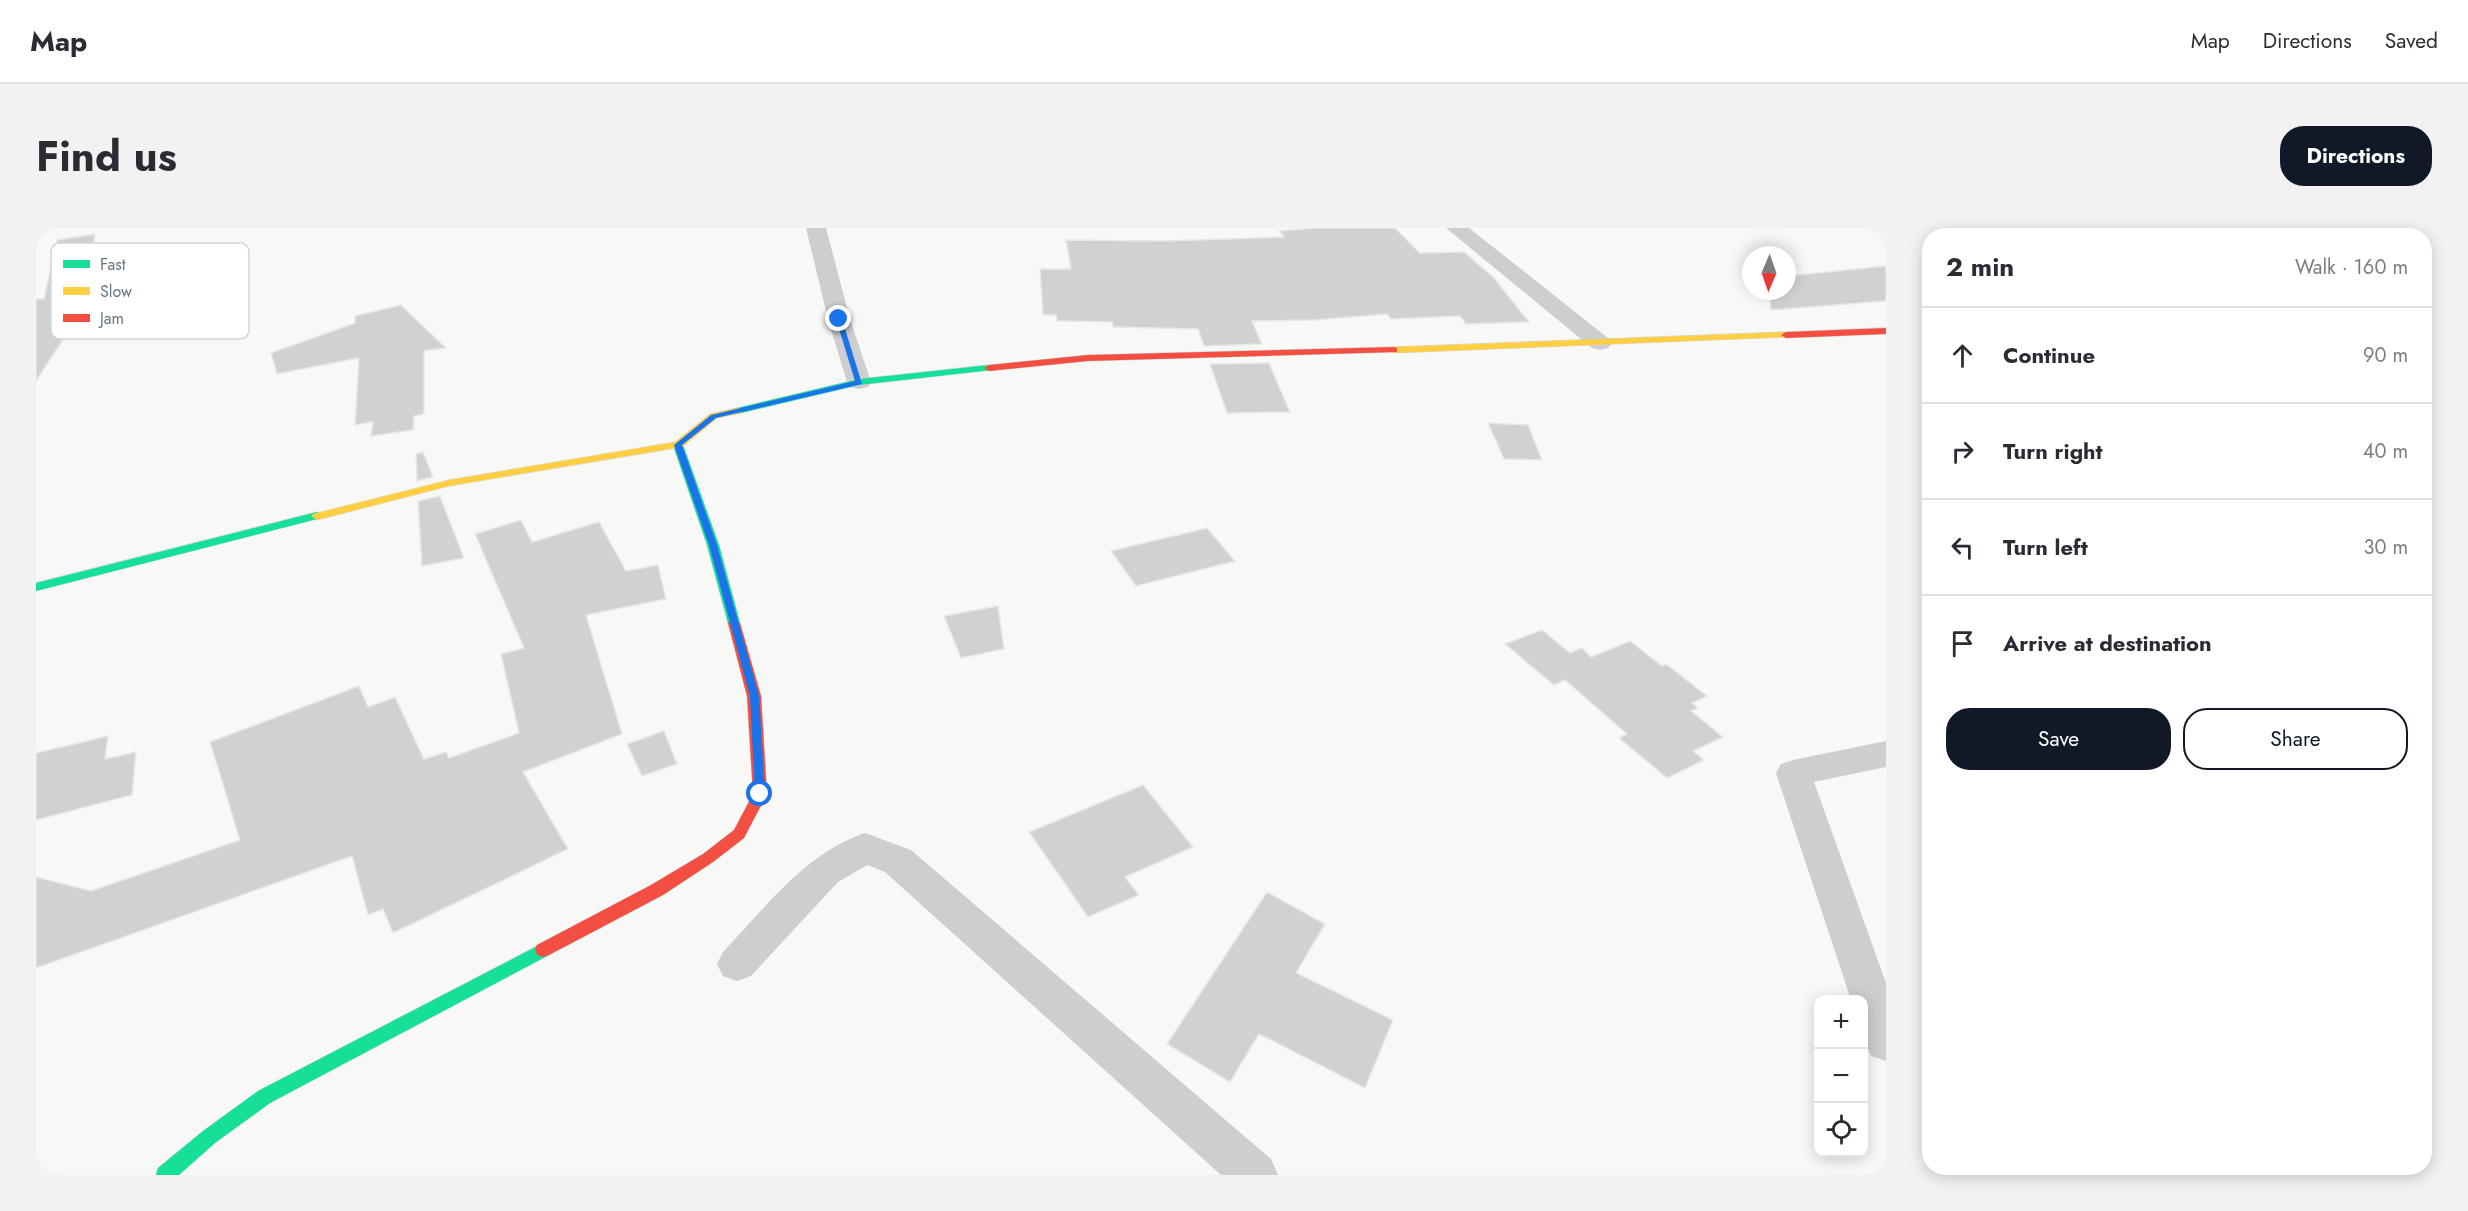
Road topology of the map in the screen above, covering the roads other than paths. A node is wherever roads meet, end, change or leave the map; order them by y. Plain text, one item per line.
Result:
1 (816, 228) edge
2 (1456, 228) edge
3 (1886, 331) edge
4 (1600, 343) junction
5 (859, 382) junction
6 (678, 445) junction
7 (36, 587) edge
8 (1886, 754) edge
9 (737, 964) dead end
10 (1886, 1042) edge
11 (165, 1175) edge
12 (1255, 1175) edge

1 - 5 street
2 - 4 street
3 - 4 street
4 - 5 street
5 - 6 street
6 - 7 street
6 - 11 street
8 - 10 street
9 - 12 street

